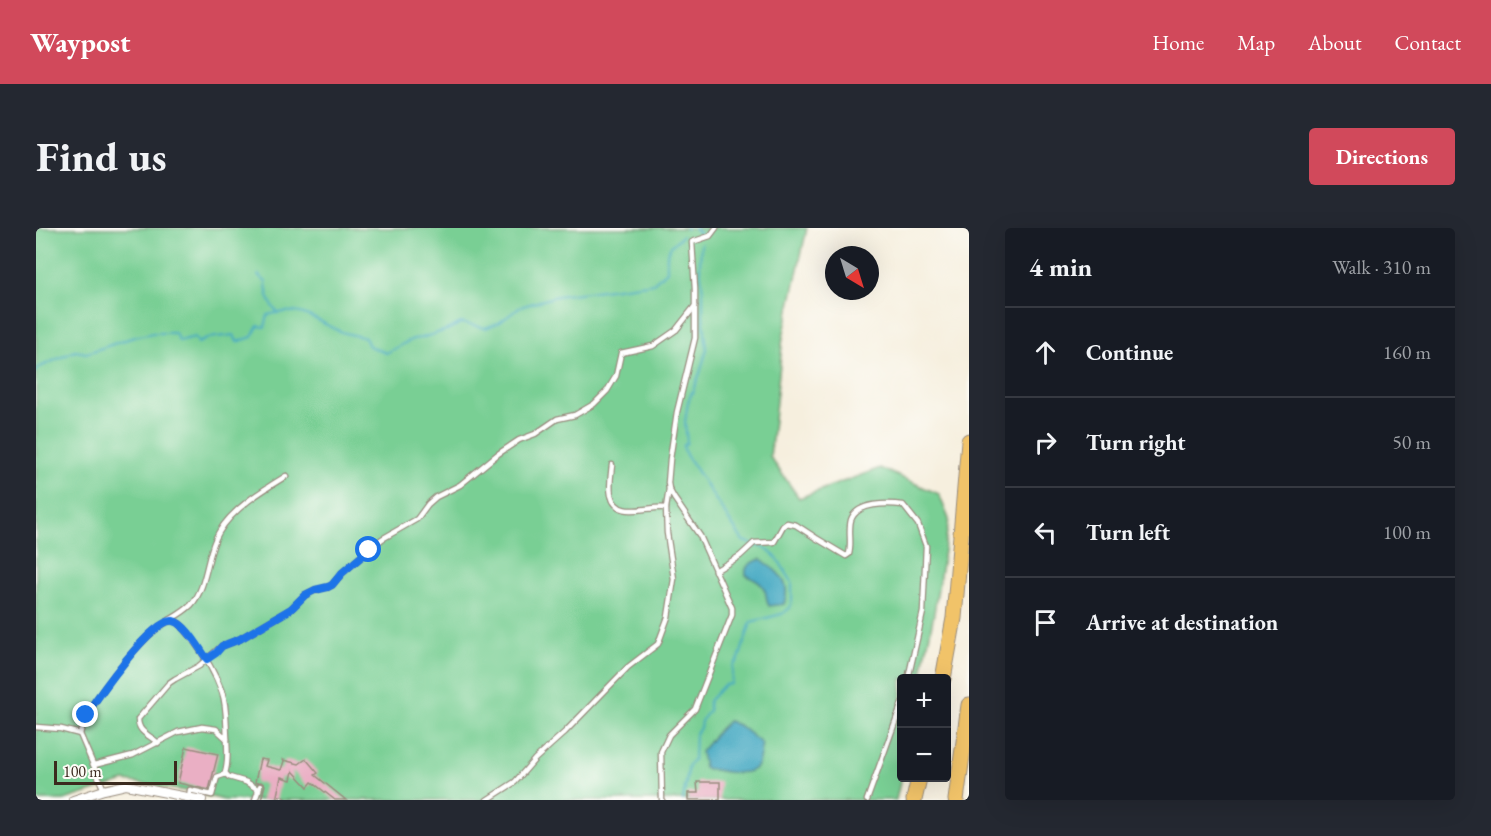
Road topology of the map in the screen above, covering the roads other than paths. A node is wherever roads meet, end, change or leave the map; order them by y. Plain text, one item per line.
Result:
1 (716, 228) edge
2 (695, 306) junction
3 (969, 441) edge
4 (612, 465) dead end
5 (286, 476) dead end
6 (669, 489) junction
7 (666, 507) junction
8 (715, 571) junction
9 (168, 621) junction
10 (207, 659) junction
11 (909, 674) edge
12 (945, 674) edge
13 (969, 705) edge
14 (897, 717) edge
15 (36, 727) edge
16 (80, 734) junction
17 (227, 739) junction
18 (158, 743) junction
19 (94, 765) junction
20 (226, 774) junction
21 (918, 782) edge
22 (104, 790) junction
23 (189, 797) junction
24 (73, 800) edge
25 (202, 800) edge
26 (255, 800) edge
27 (487, 800) edge
28 (662, 800) edge
29 (867, 800) edge
30 (914, 800) edge
31 (956, 800) edge

1 - 2 lane
2 - 6 lane
2 - 10 lane
3 - 12 highway
4 - 7 lane
5 - 9 lane
6 - 7 lane
6 - 8 lane
7 - 27 lane
8 - 11 lane
8 - 28 lane
9 - 10 lane
9 - 16 lane
10 - 17 lane
10 - 18 lane
13 - 31 highway
14 - 29 lane
15 - 16 lane
16 - 19 lane
17 - 18 lane
17 - 20 lane
18 - 19 lane
19 - 22 lane
20 - 23 lane
20 - 26 lane
21 - 30 highway
22 - 23 street
22 - 24 street
23 - 25 street

